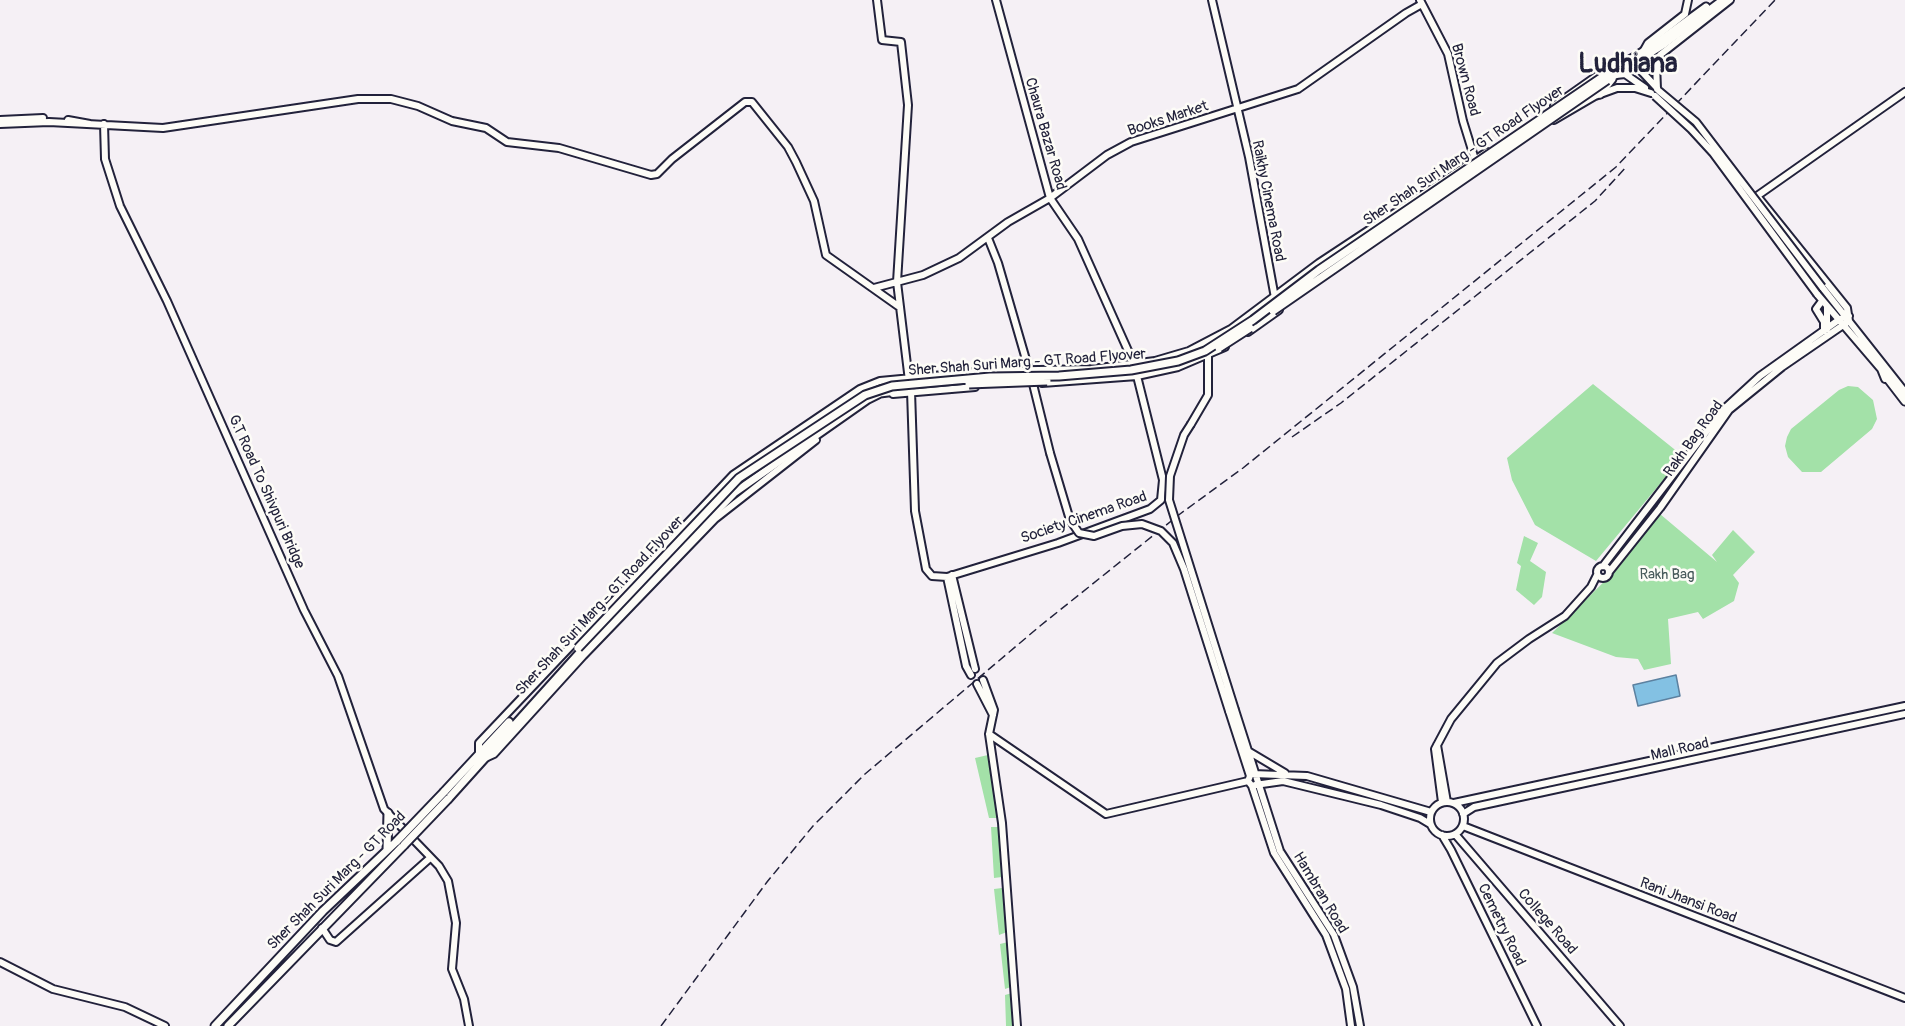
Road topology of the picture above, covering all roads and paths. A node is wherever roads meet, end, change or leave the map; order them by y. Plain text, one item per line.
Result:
1 (877, 0) edge
2 (996, 0) edge
3 (1212, 0) edge
4 (1688, 0) edge
5 (1715, 0) edge
6 (1723, 0) edge
7 (1730, 0) edge
8 (1421, 2) edge
9 (1670, 43) junction
10 (1643, 52) junction
11 (1632, 61) junction
12 (1618, 62) joint
13 (1627, 68) junction
14 (1616, 75) junction
15 (1653, 91) junction
16 (1905, 92) edge
17 (1600, 94) junction
18 (1237, 110) junction
19 (0, 122) edge
20 (104, 124) junction
21 (1514, 134) junction
22 (1523, 141) junction
23 (1475, 159) junction
24 (1480, 169) junction
25 (1050, 198) junction
26 (988, 238) junction
27 (897, 282) junction
28 (874, 288) junction
29 (1275, 298) junction
30 (1822, 301) junction
31 (898, 306) junction
32 (1827, 307) junction
33 (1846, 321) junction
34 (1828, 331) junction
35 (1206, 344) junction
36 (1209, 356) junction
37 (1134, 364) junction
38 (1024, 370) junction
39 (1883, 372) junction
40 (1137, 376) junction
41 (909, 378) junction
42 (1032, 384) junction
43 (1905, 392) edge
44 (911, 394) junction
45 (1905, 400) edge
46 (1905, 406) edge
47 (1603, 566) junction
48 (1609, 572) junction
49 (950, 576) junction
50 (1600, 577) junction
51 (973, 672) dead end
52 (980, 682) dead end
53 (1905, 706) edge
54 (1232, 711) junction
55 (1905, 714) edge
56 (989, 734) junction
57 (1437, 745) junction
58 (1247, 750) junction
59 (483, 754) junction
60 (1288, 774) junction
61 (1253, 780) junction
62 (1447, 802) junction
63 (1431, 812) junction
64 (388, 813) junction
65 (1464, 814) junction
66 (1430, 824) junction
67 (1463, 826) junction
68 (1452, 835) junction
69 (1442, 836) junction
70 (400, 843) junction
71 (387, 850) junction
72 (1452, 850) junction
73 (430, 858) junction
74 (322, 928) junction
75 (0, 962) edge
76 (1905, 998) edge
77 (165, 1026) edge
78 (215, 1026) edge
79 (228, 1026) edge
80 (469, 1026) edge
81 (1017, 1026) edge
82 (1351, 1026) edge
83 (1360, 1026) edge
84 (1537, 1026) edge
85 (1620, 1026) edge

1 - 27 street
2 - 25 street, Chaura Bazar Road
3 - 18 street, Raikhy Cinema Road
4 - 10 street
5 - 10 main road
6 - 9 main road
7 - 9 street
8 - 18 street, Books Market
8 - 23 street, Brown Road
9 - 11 main road
9 - 15 street
10 - 11 main road
11 - 12 main road
11 - 13 main road
11 - 15 street
11 - 59 main road, Sher Shah Suri Marg - GT Road Flyover, bridge
12 - 21 street, bridge
13 - 14 main road
13 - 15 street
14 - 15 street
14 - 17 main road
14 - 59 main road, Sher Shah Suri Marg - GT Road Flyover, bridge
15 - 17 street
15 - 30 street, bridge
15 - 33 street, bridge
16 - 33 street
17 - 22 street, bridge
18 - 25 street, Books Market
18 - 29 street, Raikhy Cinema Road
19 - 20 street
20 - 28 street
20 - 64 street, G.T Road To Shivpuri Bridge
21 - 22 street
21 - 23 street
22 - 24 street
23 - 24 street, Brown Road
23 - 29 street
24 - 36 street
25 - 26 street, Books Market
25 - 37 street, Chaura Bazar Road
26 - 27 street, Books Market
26 - 38 street
27 - 28 street, Books Market
27 - 31 street
28 - 31 street
29 - 35 street
30 - 32 street
30 - 34 street
31 - 41 street
32 - 33 street
32 - 34 street
33 - 34 street, Rakh Bag Road
33 - 39 street
33 - 43 street
34 - 47 street
34 - 48 street, Rakh Bag Road
35 - 36 street
35 - 37 street
36 - 40 street
36 - 54 street, bridge
37 - 38 street
37 - 40 street, Society Cinema Road
38 - 41 street
39 - 45 main road
39 - 46 street
40 - 42 street
40 - 49 street, Society Cinema Road
41 - 44 street
41 - 59 street
42 - 44 street
42 - 54 street, bridge
44 - 49 street
44 - 59 street
47 - 48 street
47 - 50 street
48 - 50 street, Rakh Bag Road
49 - 51 street
50 - 57 street
52 - 56 street
53 - 62 street, Mall Road
54 - 58 street
54 - 61 street
55 - 65 street, Mall Road
56 - 61 street
56 - 81 street
57 - 62 street
57 - 62 street
58 - 60 street
58 - 61 street
59 - 70 main road, Sher Shah Suri Marg - GT Road, bridge
60 - 61 street
60 - 63 street
61 - 66 street
61 - 82 street, Hambran Road
61 - 83 street, Hambran Road
62 - 63 street
62 - 65 street
63 - 66 street
64 - 71 main road
64 - 73 street, G.T Road To Shivpuri Bridge
65 - 67 street
66 - 69 street
67 - 68 street
67 - 76 street, Rani Jhansi Road
68 - 69 street
68 - 72 street
68 - 85 street, College Road
69 - 72 street, Cemetry Road
70 - 71 main road, Sher Shah Suri Marg - GT Road
70 - 74 main road, Sher Shah Suri Marg - GT Road
71 - 78 main road, Sher Shah Suri Marg - GT Road
72 - 84 street, Cemetry Road
73 - 74 street
73 - 80 street, G.T Road To Shivpuri Bridge
74 - 79 main road, Sher Shah Suri Marg - GT Road
75 - 77 street

